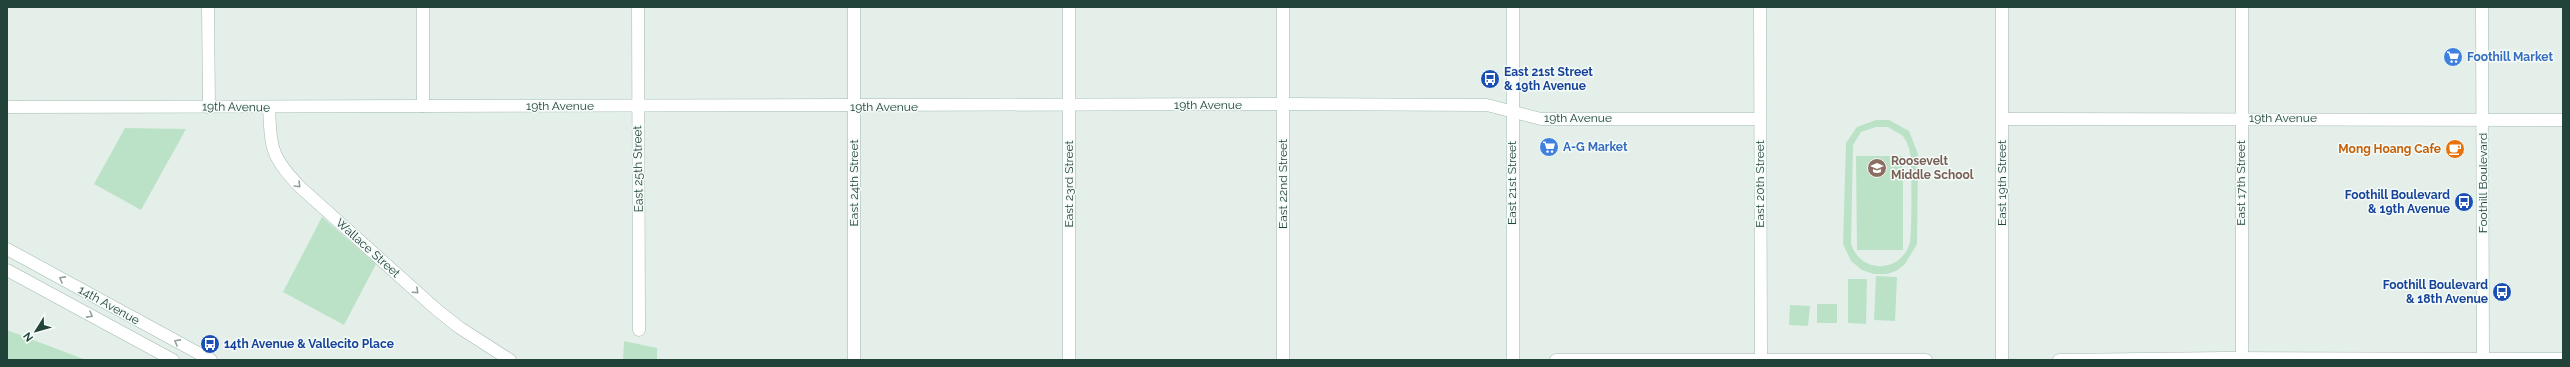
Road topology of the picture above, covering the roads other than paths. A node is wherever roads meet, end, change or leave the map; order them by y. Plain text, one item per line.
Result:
1 (208, 7) edge
2 (423, 7) edge
3 (638, 7) edge
4 (854, 7) edge
5 (1069, 7) edge
6 (1283, 7) edge
7 (1513, 7) edge
8 (1760, 7) edge
9 (2002, 7) edge
10 (2242, 7) edge
11 (2482, 7) edge
12 (1283, 104) junction
13 (423, 106) junction
14 (637, 106) junction
15 (1069, 106) junction
16 (7, 107) edge
17 (209, 107) junction
18 (854, 107) junction
19 (269, 108) junction
20 (1512, 112) junction
21 (1759, 119) junction
22 (2003, 119) junction
23 (2241, 119) junction
24 (2483, 120) junction
25 (2563, 120) edge
26 (7, 249) edge
27 (7, 270) edge
28 (639, 330) dead end
29 (2242, 358) junction
30 (2563, 359) edge
31 (173, 360) edge
32 (211, 360) edge
33 (510, 360) edge
34 (854, 360) edge
35 (1069, 360) edge
36 (1283, 360) edge
37 (1513, 360) edge
38 (1556, 360) edge
39 (1761, 360) edge
40 (1926, 360) edge
41 (2002, 360) edge
42 (2060, 360) edge
43 (2483, 360) edge

1 - 17 street
2 - 13 street
3 - 14 street, East 25th Street
4 - 18 street, East 24th Street
5 - 15 street, East 23rd Street
6 - 12 street, East 22nd Street
7 - 20 street, East 21st Street
8 - 21 street, East 20th Street
9 - 22 street, East 19th Street
10 - 23 street, East 17th Street
11 - 24 street, Foothill Boulevard
12 - 15 street, 19th Avenue
12 - 20 street, 19th Avenue
12 - 36 street, East 22nd Street
13 - 14 street, 19th Avenue
13 - 19 street, 19th Avenue
14 - 18 street, 19th Avenue
14 - 28 street, East 25th Street
15 - 18 street, 19th Avenue
15 - 35 street, East 23rd Street
16 - 17 street, 19th Avenue
17 - 19 street, 19th Avenue
18 - 34 street, East 24th Street
19 -> 33 street, Wallace Street
20 - 21 street, 19th Avenue
20 - 37 street, East 21st Street
21 - 39 street, East 20th Street
22 - 23 street, 19th Avenue
22 - 41 street, East 19th Street
23 - 24 street, 19th Avenue
23 - 29 street, East 17th Street
24 - 25 street, 19th Avenue
24 - 43 street, Foothill Boulevard
32 -> 26 street, 14th Avenue
27 -> 31 street, 14th Avenue
29 - 42 street
29 - 43 street
30 - 43 street
38 - 39 street
39 - 40 street

